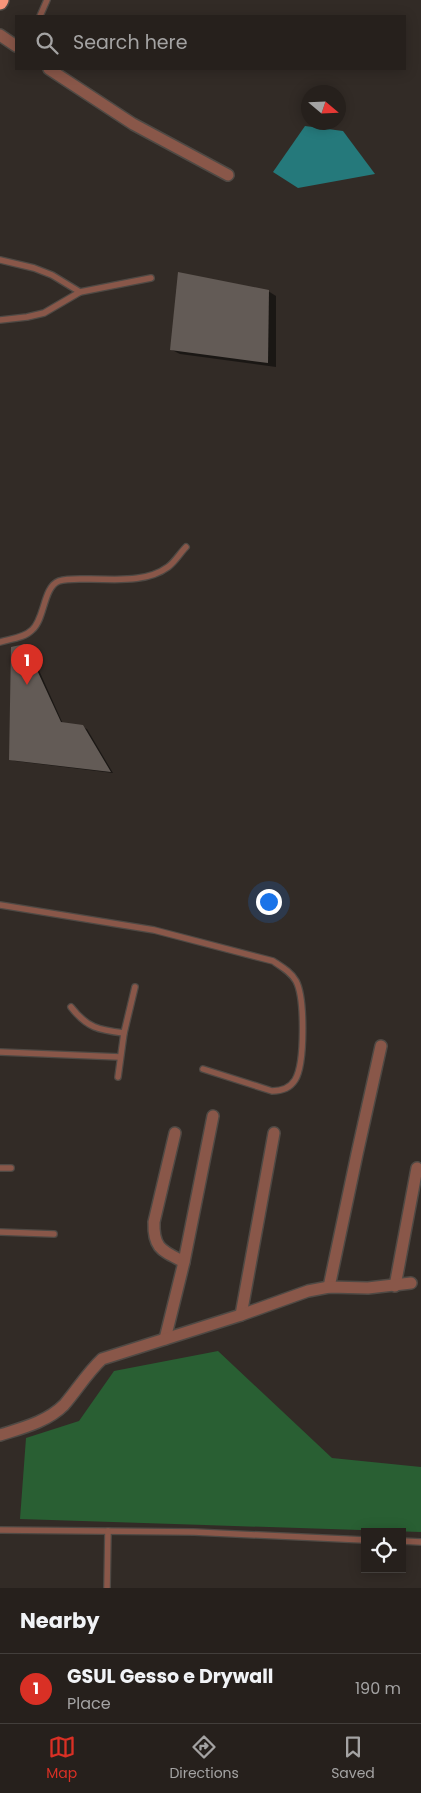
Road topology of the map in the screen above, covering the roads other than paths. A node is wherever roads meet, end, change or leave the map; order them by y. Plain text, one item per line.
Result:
1 (46, 0) edge
2 (40, 15) edge
3 (0, 35) edge
4 (15, 45) edge
5 (51, 70) edge
6 (228, 175) dead end
7 (0, 260) edge
8 (151, 278) dead end
9 (80, 292) junction
10 (0, 320) edge
11 (186, 547) dead end
12 (0, 642) edge
13 (0, 905) edge
14 (135, 986) dead end
15 (71, 1008) dead end
16 (124, 1033) junction
17 (381, 1046) dead end
18 (0, 1052) edge
19 (120, 1057) junction
20 (203, 1069) dead end
21 (118, 1077) dead end
22 (213, 1116) dead end
23 (175, 1133) dead end
24 (274, 1133) dead end
25 (0, 1168) edge
26 (11, 1168) dead end
27 (417, 1168) dead end
28 (0, 1232) edge
29 (54, 1234) dead end
30 (184, 1262) junction
31 (411, 1283) dead end
32 (394, 1286) junction
33 (329, 1288) junction
34 (241, 1316) junction
35 (164, 1339) junction
36 (0, 1435) edge
37 (0, 1530) edge
38 (108, 1531) junction
39 (361, 1540) edge
40 (406, 1541) edge
41 (421, 1542) edge
42 (107, 1588) edge

1 - 2 lane
3 - 4 street
5 - 6 street
7 - 9 lane
8 - 9 lane
9 - 10 lane
11 - 12 lane
13 - 20 lane
14 - 16 lane
15 - 16 lane
16 - 19 lane
17 - 33 street
18 - 19 lane
19 - 21 lane
22 - 30 street
23 - 30 street
24 - 34 street
25 - 26 lane
27 - 32 street
28 - 29 lane
30 - 35 street
31 - 32 street
32 - 33 street
33 - 34 street
34 - 35 street
35 - 36 street
37 - 38 lane
38 - 39 lane
38 - 42 lane
40 - 41 lane

